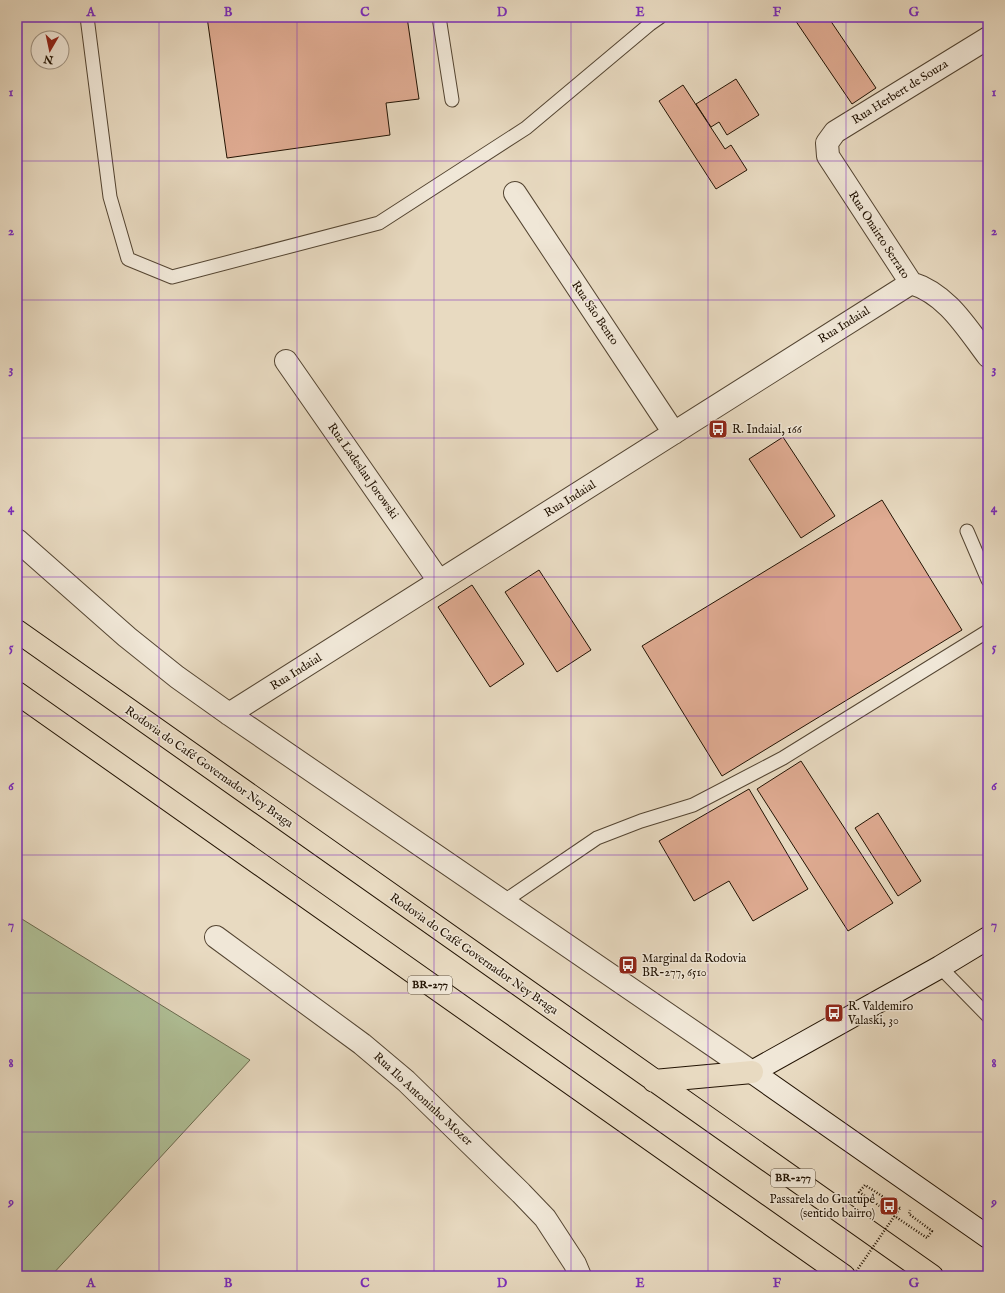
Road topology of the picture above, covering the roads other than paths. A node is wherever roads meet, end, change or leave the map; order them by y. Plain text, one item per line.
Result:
1 (87, 17) edge
2 (439, 17) edge
3 (660, 17) edge
4 (988, 38) edge
5 (452, 100) dead end
6 (828, 156) joint
7 (515, 192) dead end
8 (911, 283) junction
9 (988, 356) edge
10 (286, 361) dead end
11 (674, 432) junction
12 (967, 531) dead end
13 (17, 540) edge
14 (988, 580) edge
15 (439, 581) junction
16 (17, 631) edge
17 (988, 631) edge
18 (17, 693) edge
19 (229, 714) junction
20 (503, 902) junction
21 (216, 937) dead end
22 (988, 938) edge
23 (940, 967) junction
24 (988, 1016) edge
25 (752, 1072) junction
26 (654, 1081) junction
27 (988, 1237) edge
28 (580, 1276) edge
29 (844, 1276) edge
30 (932, 1276) edge

1 - 3 lane
2 - 5 lane
4 - 6 street, Rua Herbert de Souza
6 - 8 street, Rua Onairto Serrato
7 - 11 street, Rua São Bento
8 - 9 street, Rua Onairto Serrato
8 - 11 street, Rua Indaial
10 - 15 street, Rua Ladeslau Jorowski
11 - 15 street, Rua Indaial
12 - 14 lane
13 - 19 street
15 - 19 street, Rua Indaial
16 - 26 highway, Rodovia do Café Governador Ney Braga / BR-277
17 - 20 lane
18 - 29 highway, BR-277
19 - 20 street
20 - 25 street
21 - 28 street, Rua Ilo Antoninho Mozer
22 - 23 street
23 - 24 lane
23 - 25 street
25 - 26 highway
25 - 27 street
26 - 30 highway, Rodovia do Café Governador Ney Braga / BR-277

